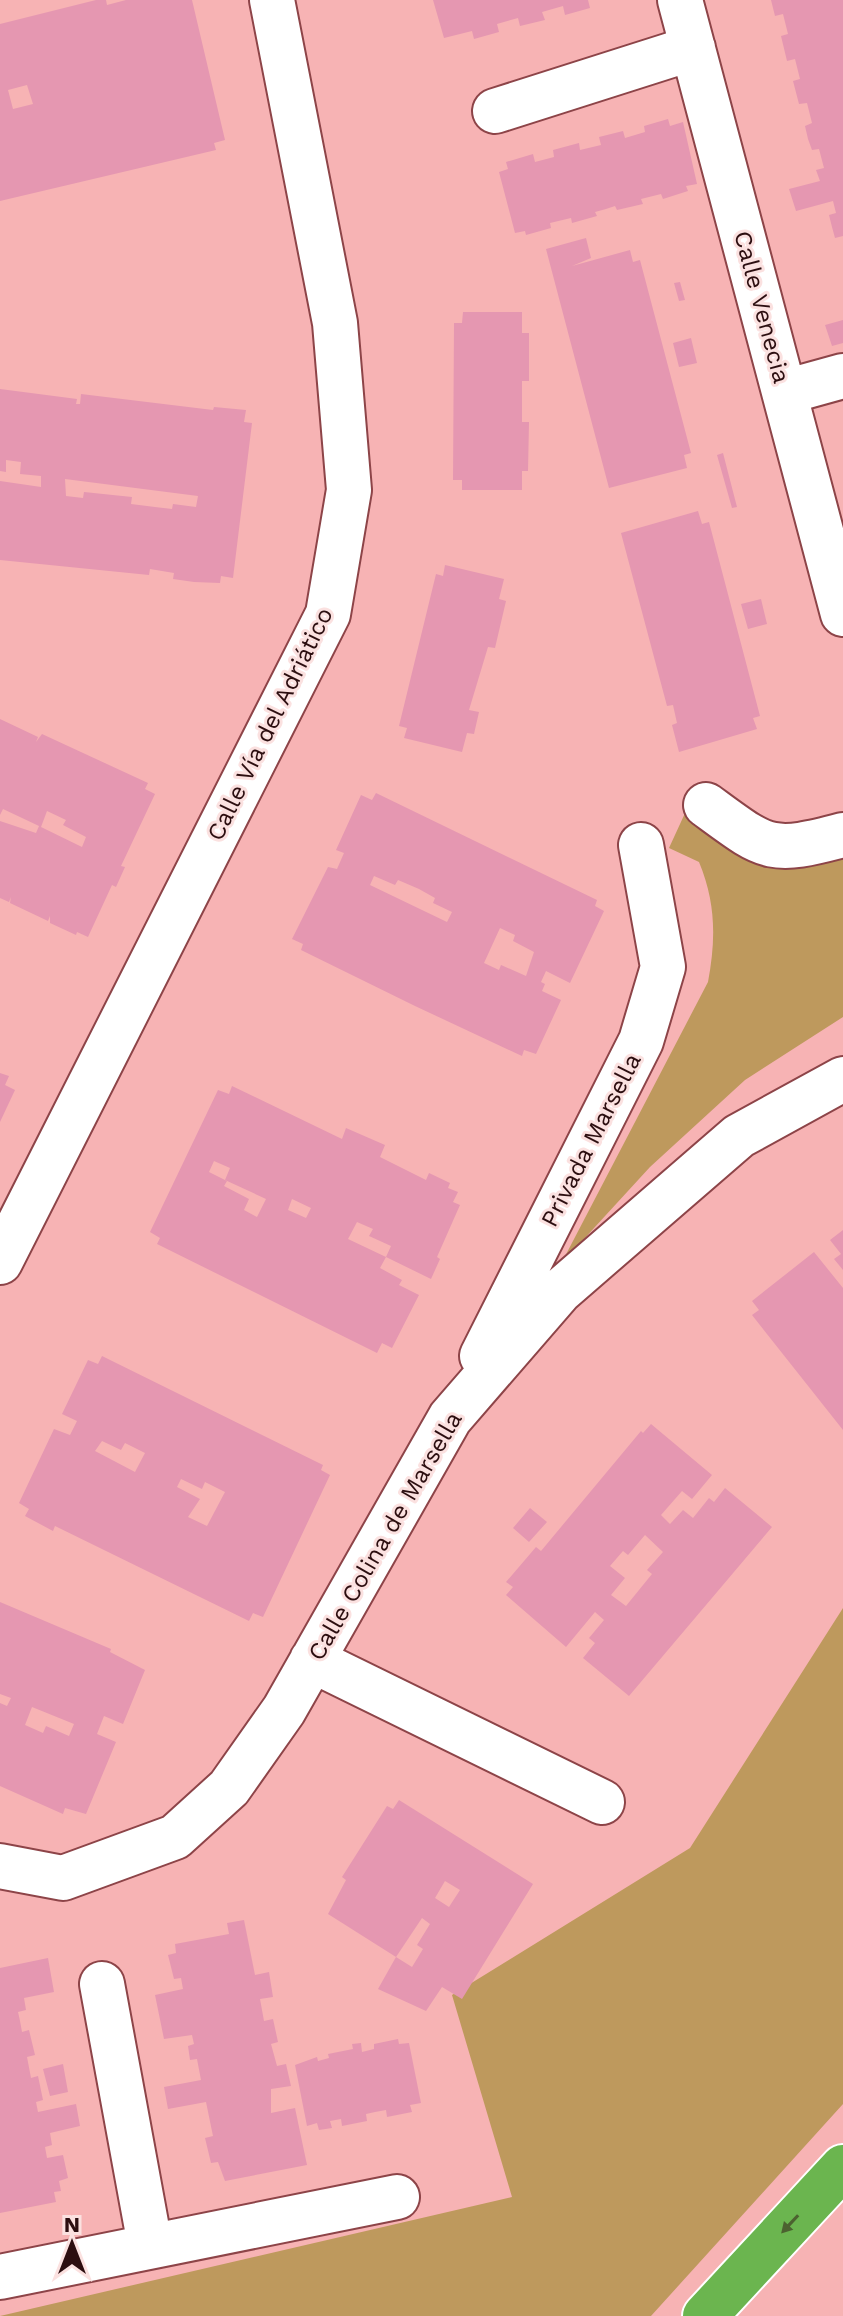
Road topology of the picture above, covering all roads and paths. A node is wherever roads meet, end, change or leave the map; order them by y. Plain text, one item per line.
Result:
1 (272, 0) edge
2 (680, 0) edge
3 (693, 48) junction
4 (495, 111) dead end
5 (843, 376) edge
6 (785, 392) junction
7 (843, 614) edge
8 (706, 805) dead end
9 (843, 835) edge
10 (641, 845) dead end
11 (843, 1079) edge
12 (0, 1262) edge
13 (450, 1418) junction
14 (312, 1660) junction
15 (602, 1802) dead end
16 (0, 1866) edge
17 (102, 1984) dead end
18 (843, 2167) edge
19 (397, 2197) dead end
20 (150, 2245) junction
21 (0, 2277) edge
22 (705, 2316) edge

1 - 12 street, Calle Vía del Adriático
2 - 3 street, Calle Venecia
3 - 4 street
3 - 6 street, Calle Venecia
5 - 6 street
6 - 7 street, Calle Venecia
8 - 9 street
10 - 13 street, Privada Marsella
11 - 13 street, Calle Colina de Marsella
13 - 14 street, Calle Colina de Marsella
14 - 15 street
14 - 16 street, Calle Colina de Marsella
17 - 20 street
18 -> 22 highway
19 - 20 street
20 - 21 street

